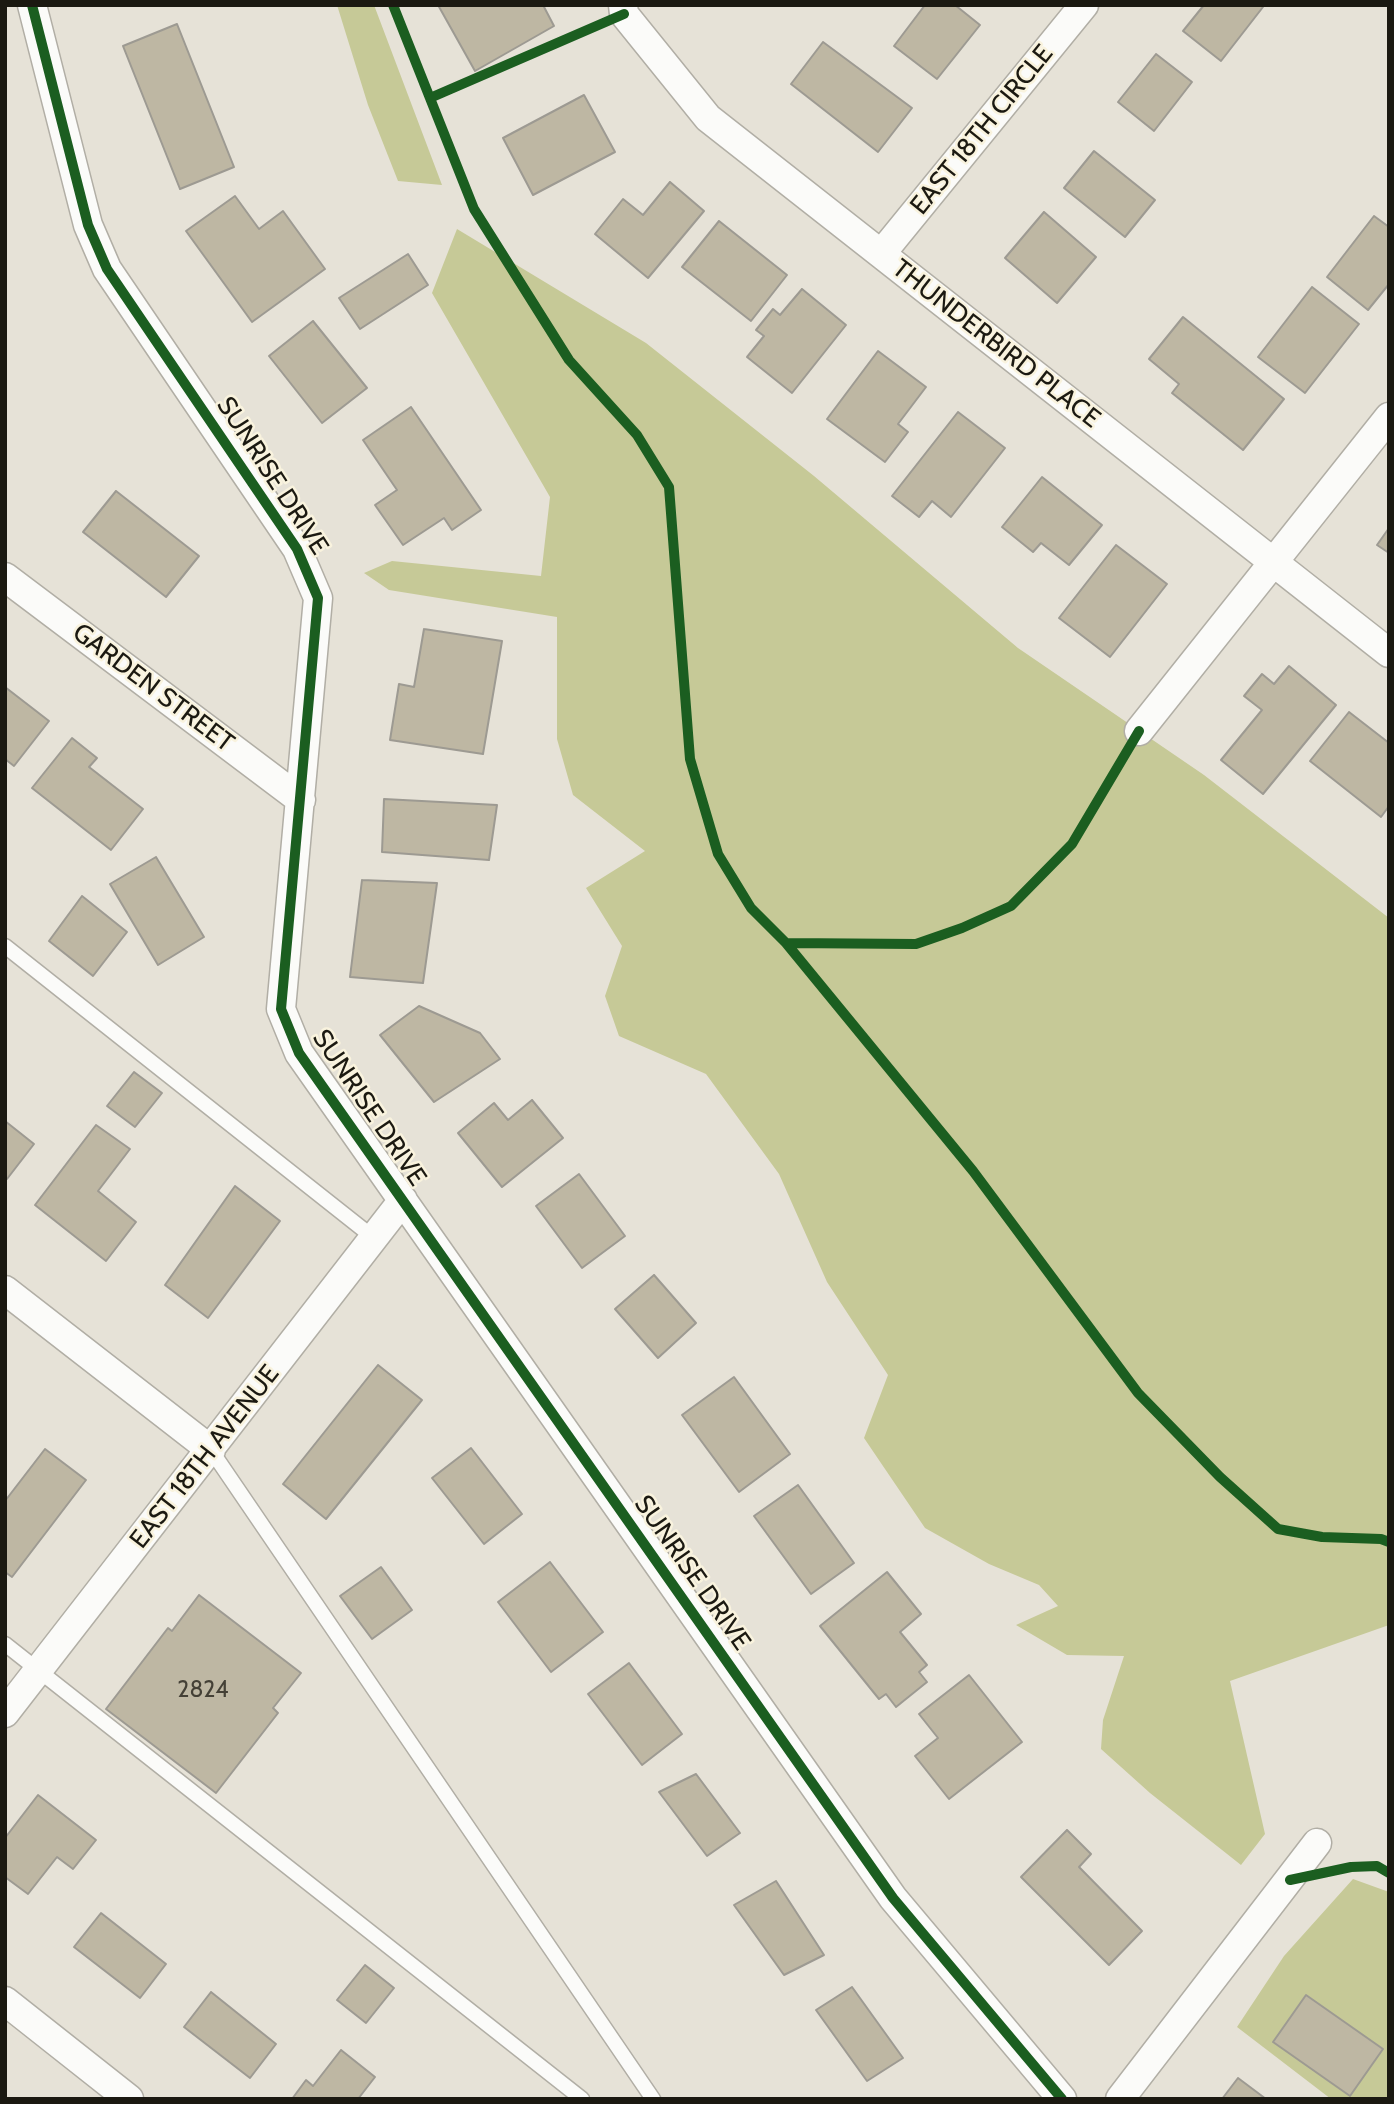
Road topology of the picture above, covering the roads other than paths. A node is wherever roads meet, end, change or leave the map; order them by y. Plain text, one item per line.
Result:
1 (32, 5) edge
2 (1084, 5) edge
3 (623, 9) edge
4 (881, 254) junction
5 (1389, 417) edge
6 (1274, 563) junction
7 (5, 577) edge
8 (1389, 653) edge
9 (1139, 731) dead end
10 (301, 800) junction
11 (5, 946) edge
12 (403, 1200) junction
13 (374, 1238) junction
14 (5, 1290) edge
15 (211, 1450) junction
16 (5, 1644) edge
17 (38, 1671) junction
18 (5, 1713) edge
19 (1318, 1843) dead end
20 (5, 2001) edge
21 (129, 2099) edge
22 (582, 2099) edge
23 (653, 2099) edge
24 (1062, 2099) edge
25 (1120, 2099) edge

1 - 10 street, SUNRISE DRIVE
2 - 4 street, EAST 18TH CIRCLE
3 - 4 street, THUNDERBIRD PLACE
4 - 6 street, THUNDERBIRD PLACE
5 - 6 street
6 - 8 street, THUNDERBIRD PLACE
6 - 9 street
7 - 10 street, GARDEN STREET
10 - 12 street, SUNRISE DRIVE
11 - 13 lane
12 - 13 street, EAST 18TH AVENUE
12 - 24 street, SUNRISE DRIVE
13 - 15 street, EAST 18TH AVENUE
14 - 15 street
15 - 17 street, EAST 18TH AVENUE
15 - 23 lane
16 - 17 lane
17 - 18 street, EAST 18TH AVENUE
17 - 22 lane
19 - 25 street
20 - 21 street

